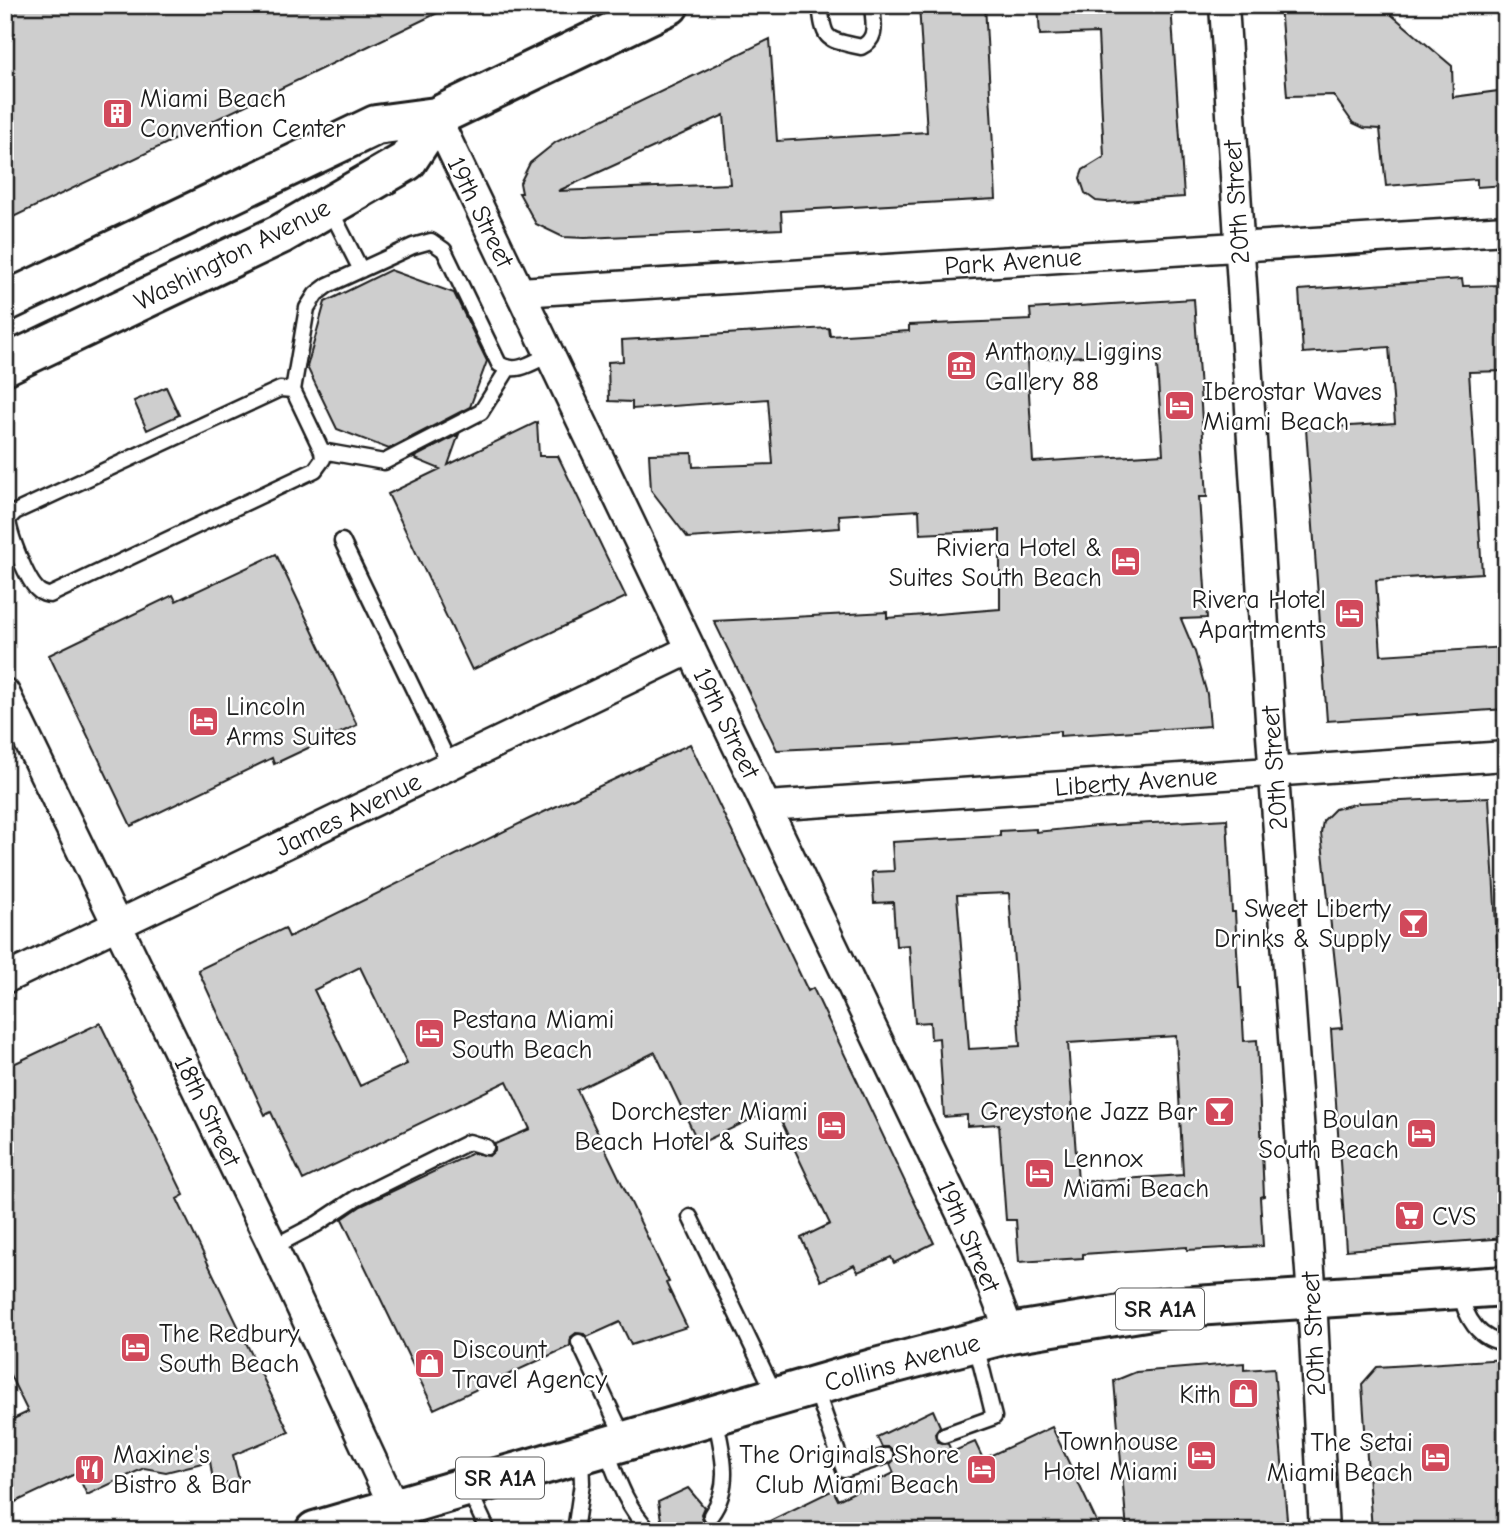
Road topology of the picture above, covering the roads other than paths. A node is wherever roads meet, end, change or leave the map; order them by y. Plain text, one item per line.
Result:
1 (669, 5) edge
2 (820, 5) edge
3 (872, 5) edge
4 (1224, 5) edge
5 (436, 117) junction
6 (329, 206) junction
7 (1506, 230) edge
8 (1239, 247) junction
9 (361, 271) junction
10 (520, 292) junction
11 (5, 302) edge
12 (550, 354) junction
13 (5, 365) edge
14 (508, 369) junction
15 (293, 390) junction
16 (322, 451) junction
17 (342, 541) dead end
18 (691, 649) junction
19 (5, 693) edge
20 (1506, 756) edge
21 (450, 765) junction
22 (1274, 772) junction
23 (767, 806) junction
24 (118, 925) junction
25 (5, 979) edge
26 (486, 1147) dead end
27 (690, 1217) dead end
28 (273, 1247) junction
29 (1506, 1286) edge
30 (1459, 1289) junction
31 (1312, 1298) junction
32 (993, 1338) junction
33 (579, 1342) dead end
34 (1506, 1343) edge
35 (814, 1386) junction
36 (776, 1397) junction
37 (715, 1415) junction
38 (944, 1436) dead end
39 (604, 1448) junction
40 (886, 1455) dead end
41 (468, 1487) junction
42 (711, 1515) dead end
43 (400, 1520) edge
44 (315, 1531) edge
45 (488, 1531) edge
46 (575, 1531) edge
47 (650, 1531) edge
48 (1324, 1531) edge

1 - 5 main road, Washington Avenue
2 - 3 lane
4 - 8 street, 20th Street
5 - 6 main road, Washington Avenue
5 - 10 street, 19th Street
5 - 11 main road, Washington Avenue
6 - 9 lane
6 - 13 main road, Washington Avenue
7 - 8 street, Park Avenue
8 - 10 street, Park Avenue
8 - 22 street, 20th Street
9 - 14 lane
9 - 15 lane
10 - 12 street, 19th Street
12 - 14 lane
12 - 18 street, 19th Street
14 - 16 lane
15 - 16 lane
15 - 16 lane
17 - 21 lane
18 - 21 street, James Avenue
18 - 23 street, 19th Street
19 - 24 street, 18th Street
20 - 22 street, Liberty Avenue
21 - 24 street, James Avenue
22 - 23 street, Liberty Avenue
22 - 31 street, 20th Street
23 - 32 street, 19th Street
24 - 25 street, James Avenue
24 - 28 street, 18th Street
26 - 28 lane
27 - 36 lane
28 - 43 street, 18th Street
29 - 30 main road, Collins Avenue / SR A1A
30 - 31 main road, Collins Avenue / SR A1A
30 - 34 lane
31 - 32 main road, Collins Avenue / SR A1A
31 - 48 street, 20th Street
32 - 35 main road, Collins Avenue / SR A1A
32 - 38 lane
33 - 39 lane
35 - 36 main road, Collins Avenue / SR A1A
35 - 40 lane
36 - 37 main road, Collins Avenue / SR A1A
37 - 39 main road, Collins Avenue / SR A1A
37 - 42 lane
39 - 41 main road, Collins Avenue / SR A1A
39 - 46 lane
39 - 47 lane
41 - 43 main road, Collins Avenue / SR A1A
41 - 45 lane
43 - 44 main road, Collins Avenue / SR A1A

